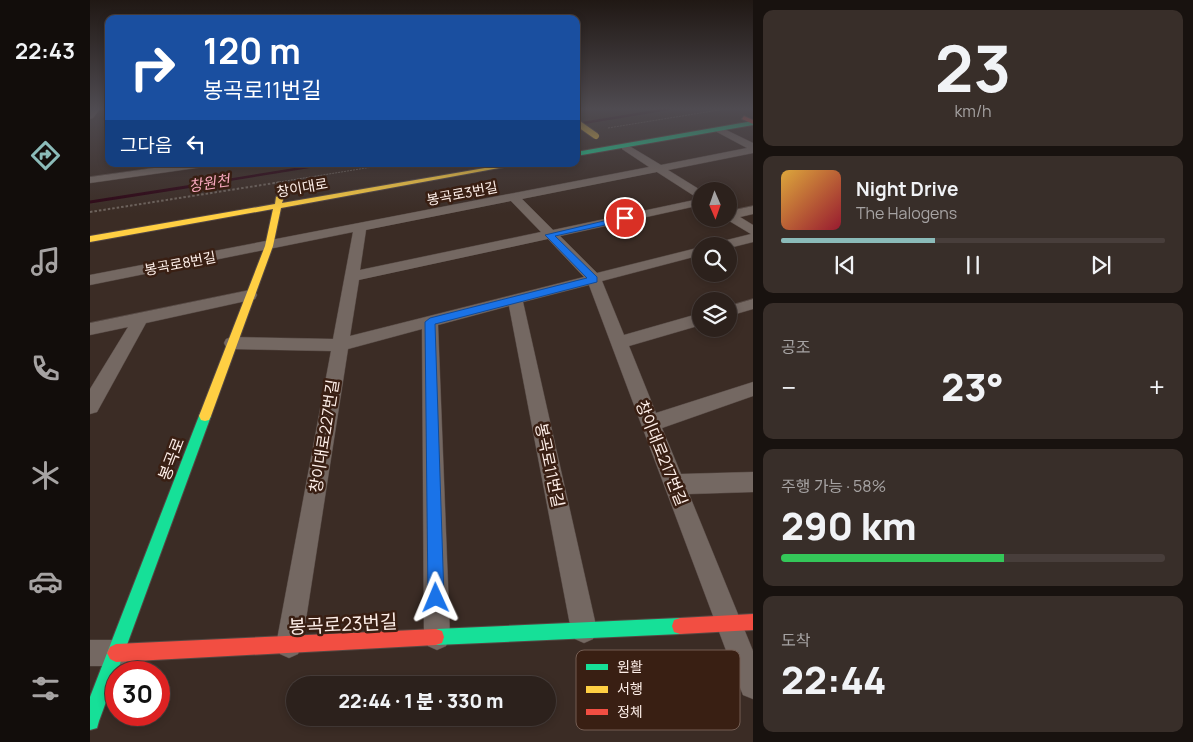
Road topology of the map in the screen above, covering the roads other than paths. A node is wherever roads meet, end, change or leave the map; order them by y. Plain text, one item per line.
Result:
1 (595, 144) edge
2 (616, 144) edge
3 (645, 144) edge
4 (626, 147) junction
5 (753, 149) edge
6 (580, 152) edge
7 (111, 167) edge
8 (166, 167) edge
9 (454, 167) edge
10 (499, 167) edge
11 (660, 168) junction
12 (104, 178) junction
13 (90, 180) edge
14 (692, 190) edge
15 (515, 198) junction
16 (279, 202) junction
17 (692, 204) edge
18 (753, 210) edge
19 (738, 213) edge
20 (738, 221) edge
21 (90, 229) edge
22 (360, 229) junction
23 (753, 231) edge
24 (549, 235) junction
25 (753, 238) edge
26 (90, 239) edge
27 (737, 242) edge
28 (269, 246) junction
29 (692, 253) edge
30 (351, 278) junction
31 (594, 279) junction
32 (90, 280) edge
33 (250, 296) junction
34 (515, 300) junction
35 (753, 304) edge
36 (737, 309) edge
37 (142, 318) junction
38 (430, 322) junction
39 (692, 322) edge
40 (90, 329) edge
41 (232, 342) junction
42 (618, 343) junction
43 (339, 345) junction
44 (753, 389) edge
45 (90, 406) edge
46 (651, 423) junction
47 (753, 482) edge
48 (675, 484) junction
49 (741, 623) edge
50 (584, 630) junction
51 (437, 637) junction
52 (289, 645) junction
53 (103, 653) edge
54 (753, 685) edge
55 (90, 720) edge

1 - 6 main road
2 - 4 main road
3 - 4 main road
4 - 11 street
5 - 11 street, 봉곡로3번길
7 - 12 street
8 - 12 street
9 - 16 main road, 창이대로
10 - 16 main road, 창이대로
11 - 14 street
11 - 15 street, 봉곡로3번길
12 - 13 street
15 - 22 street, 봉곡로3번길
15 - 24 street, 창이대로217번길
16 - 21 main road, 창이대로
16 - 26 main road, 창이대로
16 - 28 main road, 봉곡로
17 - 24 street
18 - 19 street
20 - 23 street
22 - 28 street, 봉곡로3번길
22 - 30 street, 창이대로227번길
24 - 30 street
24 - 31 street, 창이대로217번길
25 - 27 street
28 - 32 street, 봉곡로8번길
28 - 33 main road, 봉곡로
29 - 31 street
30 - 43 street, 창이대로227번길
31 - 34 street
31 - 42 street, 창이대로217번길
33 - 37 street
33 - 41 main road, 봉곡로
34 - 38 street
34 - 50 street, 봉곡로11번길
35 - 36 street
37 - 40 street
37 - 45 street
38 - 43 street
38 - 51 street
39 - 42 street
41 - 43 street
41 - 53 main road, 봉곡로
42 - 46 street, 창이대로217번길
43 - 52 street, 창이대로227번길
44 - 46 street
46 - 48 street, 창이대로217번길
47 - 48 street
48 - 49 street, 창이대로217번길
49 - 50 main road, 봉곡로23번길
49 - 54 street, 창이대로217번길
50 - 51 main road, 봉곡로23번길
51 - 52 main road, 봉곡로23번길
52 - 53 main road, 봉곡로23번길
53 - 55 main road, 봉곡로

